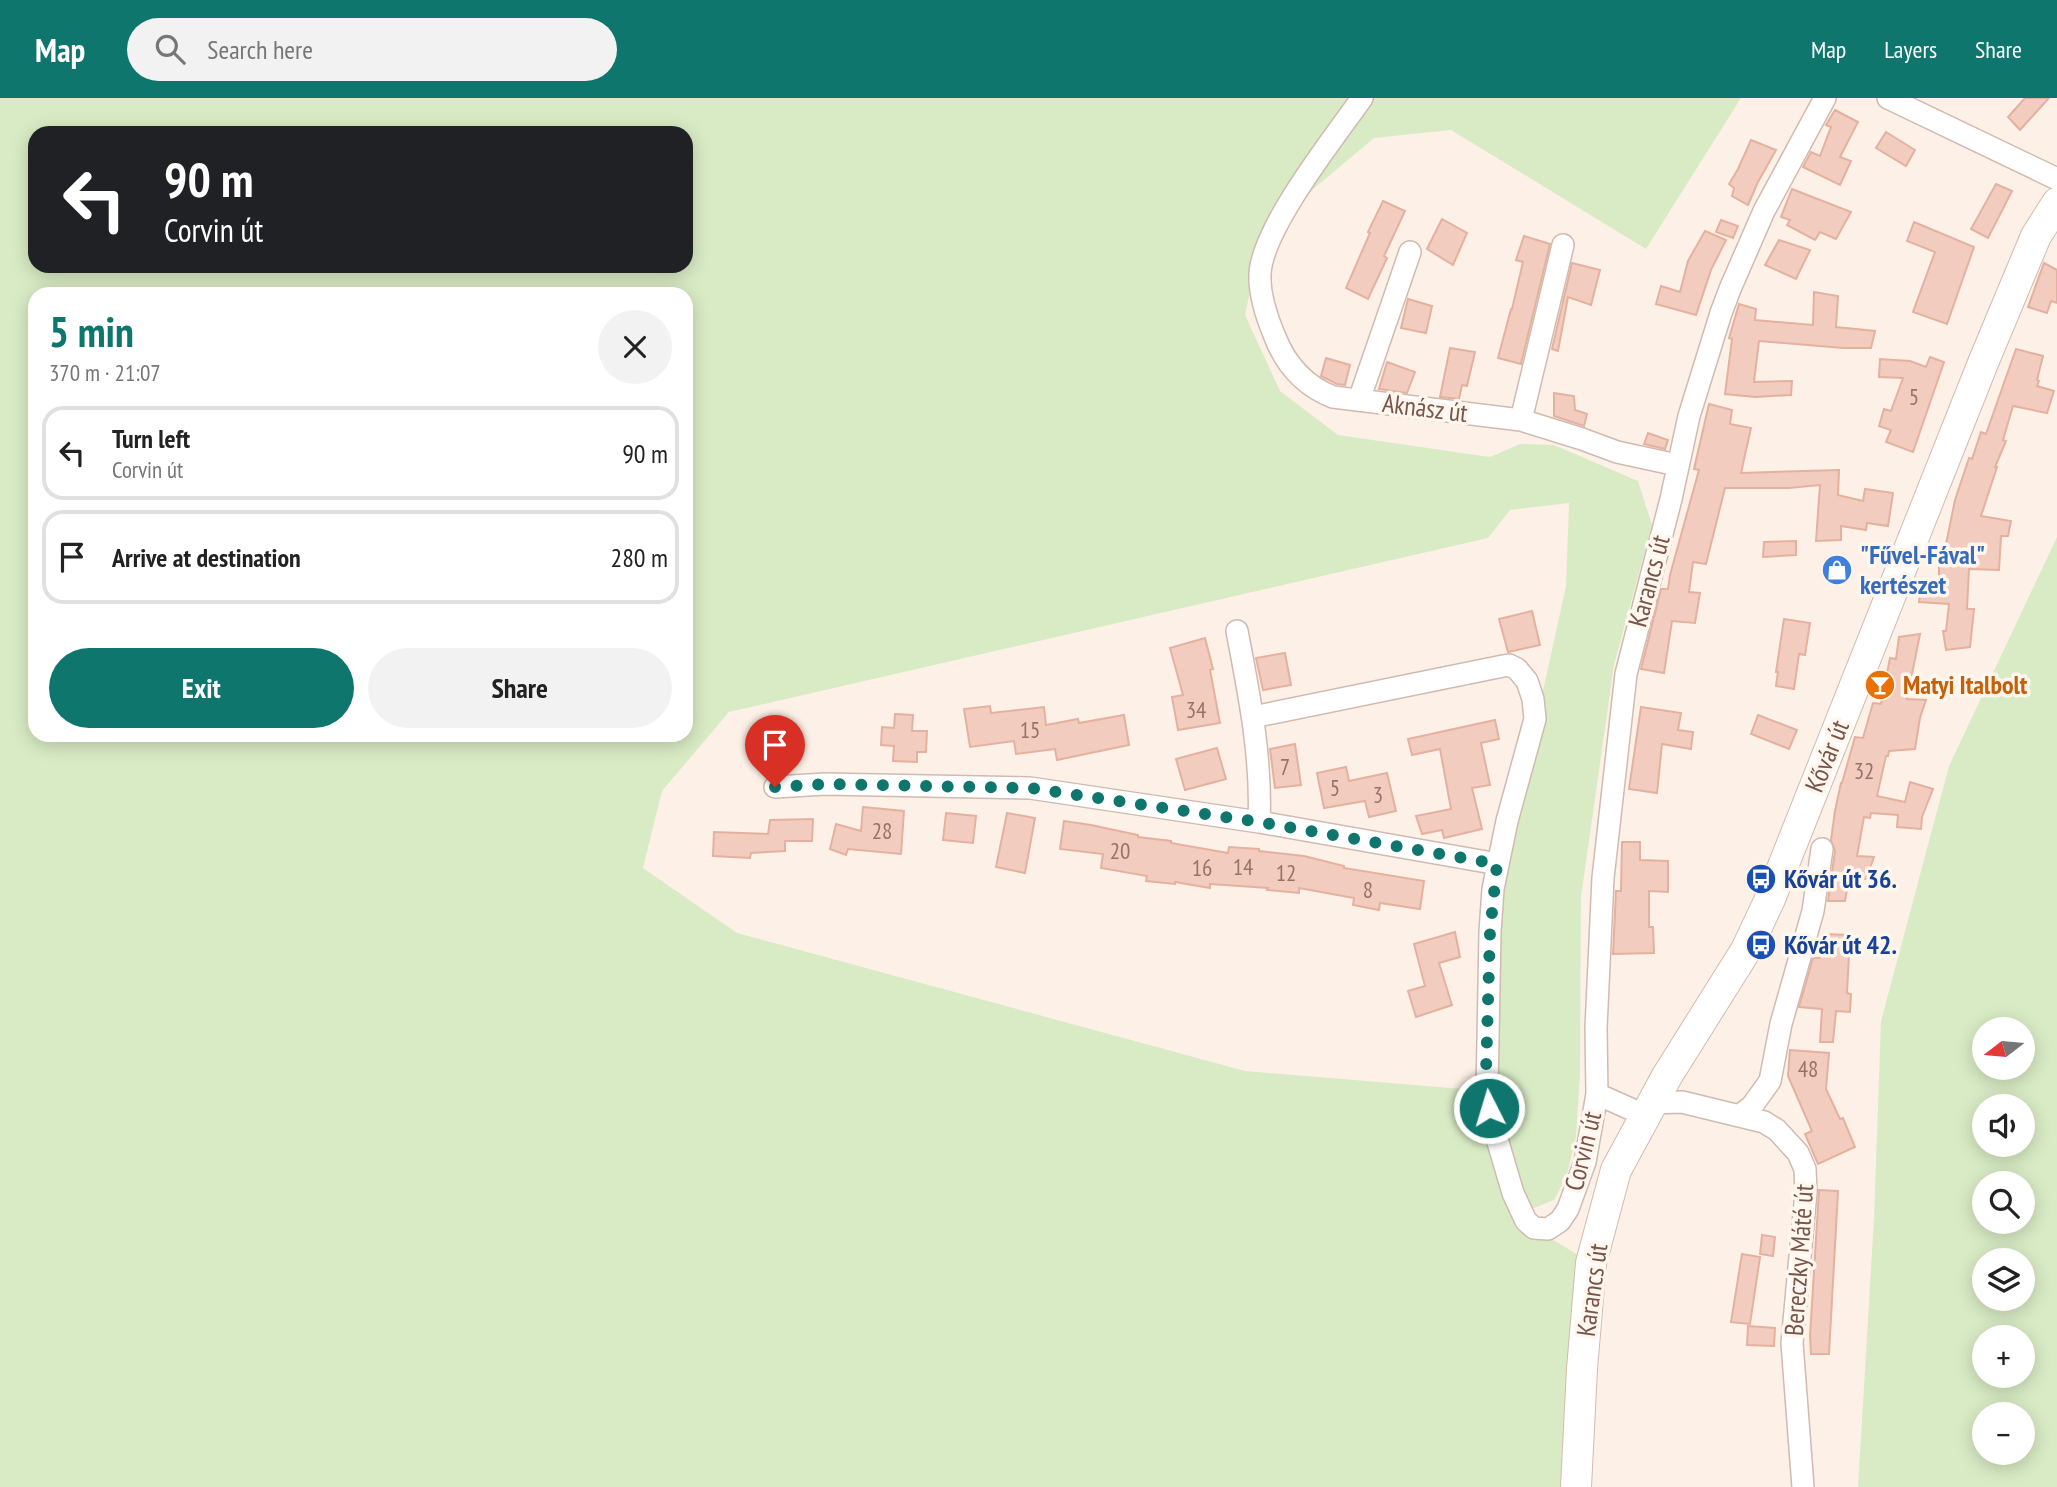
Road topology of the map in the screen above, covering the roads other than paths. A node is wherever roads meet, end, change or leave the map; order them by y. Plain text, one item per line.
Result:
1 (1362, 98) edge
2 (1825, 98) edge
3 (1888, 98) edge
4 (2057, 178) edge
5 (2057, 203) edge
6 (1563, 245) dead end
7 (1410, 252) dead end
8 (1359, 400) junction
9 (1521, 420) junction
10 (1677, 466) junction
11 (1237, 631) dead end
12 (1253, 717) junction
13 (775, 787) dead end
14 (1259, 822) junction
15 (1822, 849) dead end
16 (1497, 864) junction
17 (1597, 1094) junction
18 (1648, 1109) junction
19 (1739, 1116) junction
20 (1576, 1487) edge
21 (1803, 1487) edge

1 - 8 street
2 - 10 street, Karancs út
3 - 4 street
5 - 18 main road, Kővár út
6 - 9 street
7 - 8 street, Aknász út
8 - 9 street, Aknász út
9 - 10 street, Aknász út
10 - 17 street, Karancs út
11 - 12 street
12 - 14 street
12 - 16 street, Corvin út
13 - 14 street
14 - 16 street
15 - 19 street
16 - 17 street, Corvin út
17 - 18 street
18 - 19 street, Bereczky Máté út
18 - 20 main road, Karancs út
19 - 21 street, Bereczky Máté út

